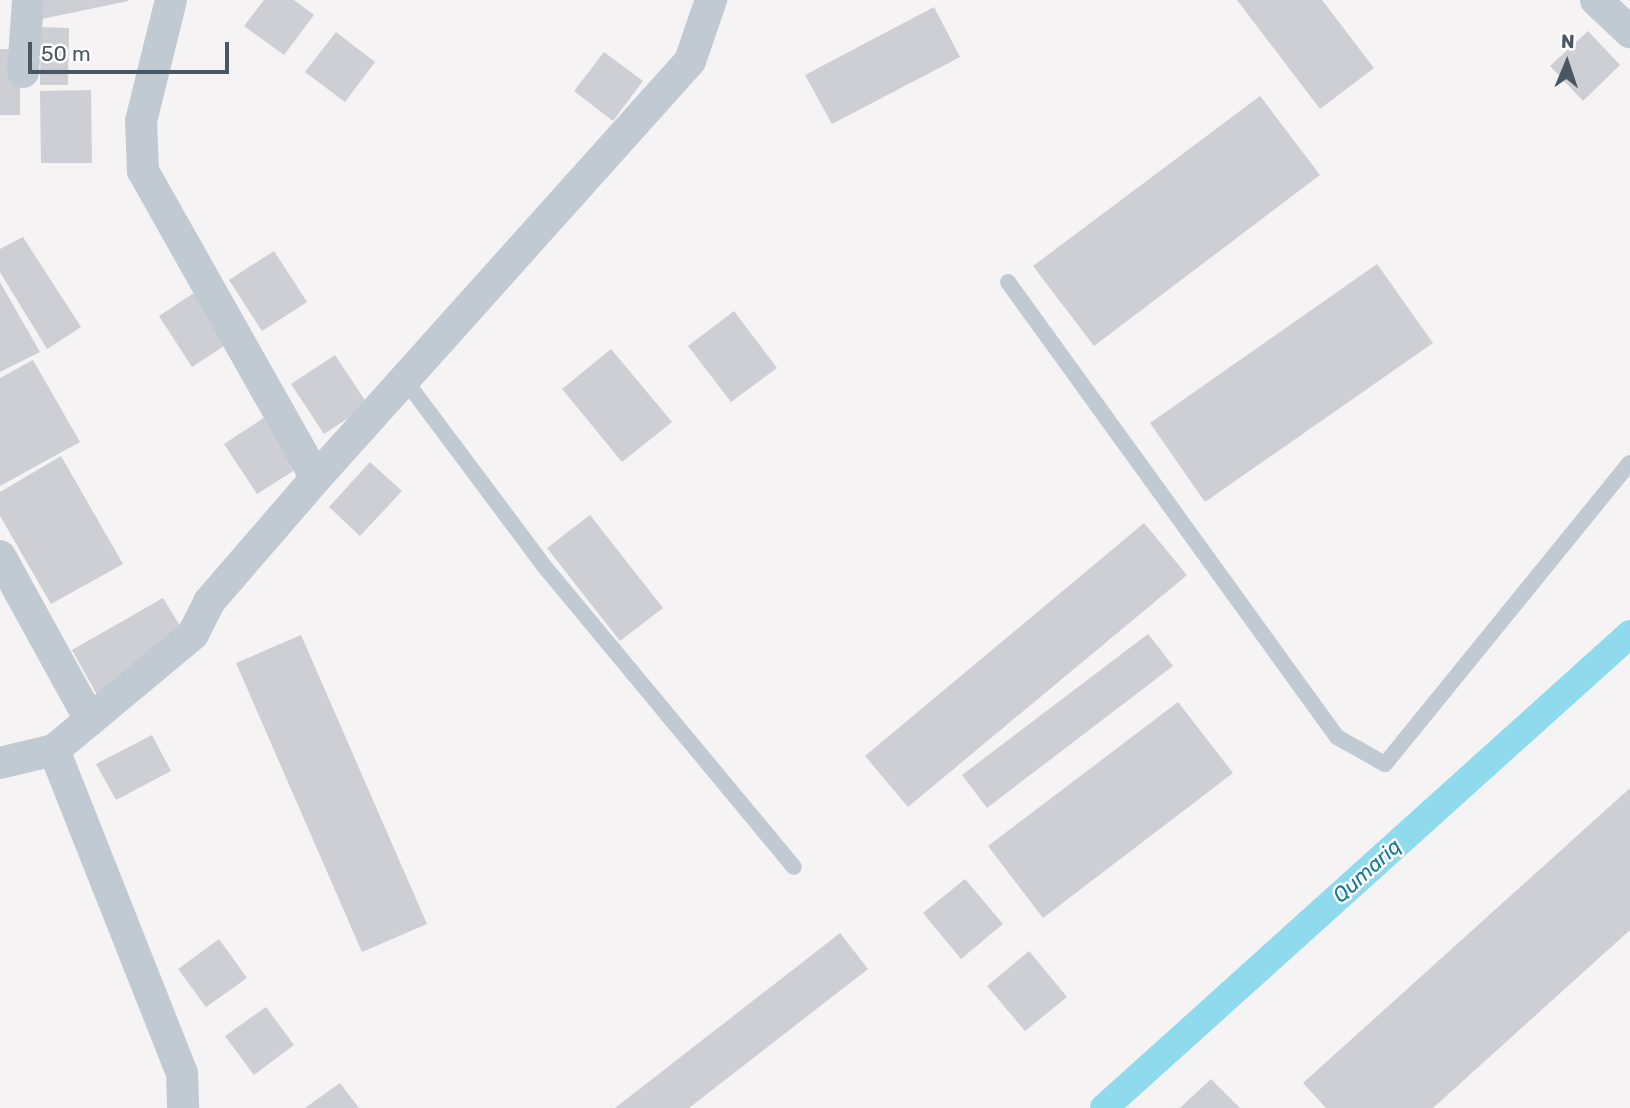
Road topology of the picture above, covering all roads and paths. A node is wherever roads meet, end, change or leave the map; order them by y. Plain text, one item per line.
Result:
1 (29, 0) edge
2 (171, 0) edge
3 (711, 0) edge
4 (1596, 0) edge
5 (1630, 32) edge
6 (23, 72) dead end
7 (1008, 282) dead end
8 (405, 380) junction
9 (1630, 463) edge
10 (316, 478) junction
11 (0, 556) edge
12 (90, 720) junction
13 (54, 750) junction
14 (0, 763) edge
15 (794, 867) dead end
16 (183, 1108) edge

1 - 6 street
2 - 10 street
3 - 8 street
4 - 5 street
7 - 9 lane
8 - 10 street
8 - 15 lane
10 - 12 street
11 - 12 street
12 - 13 street
13 - 14 street
13 - 16 street

